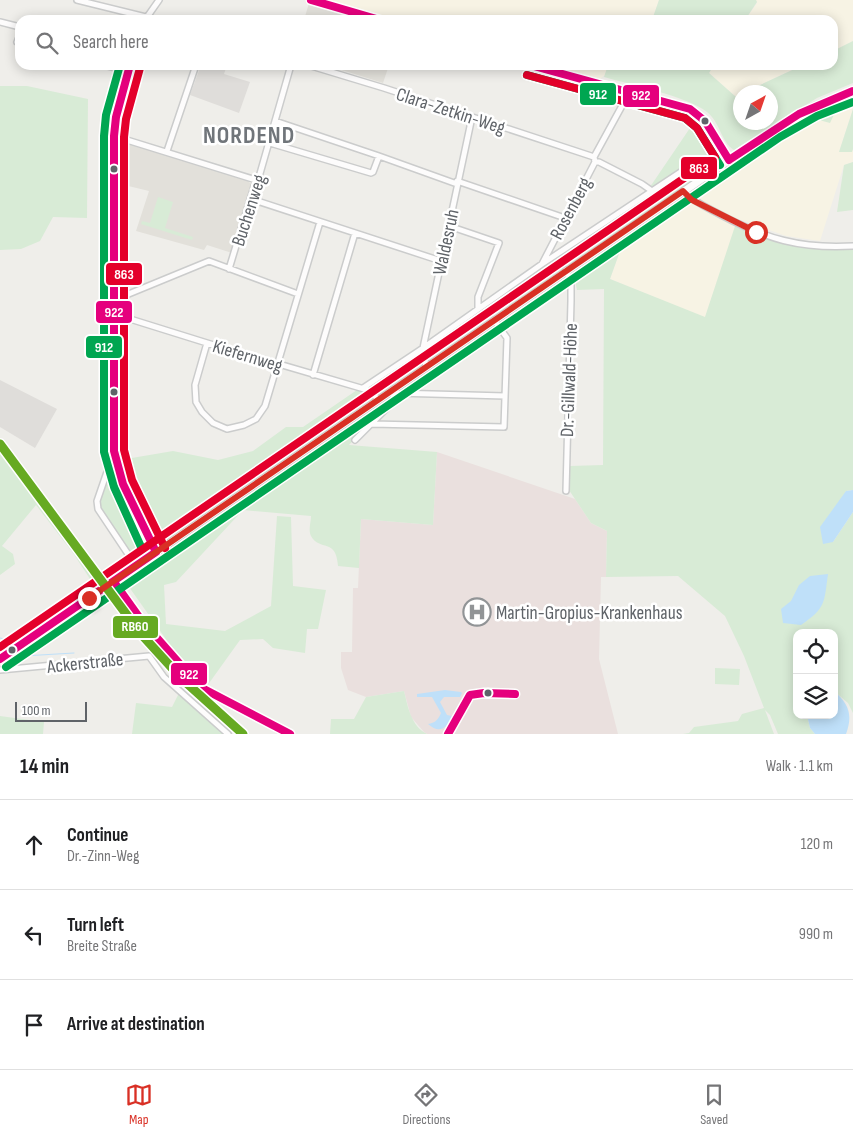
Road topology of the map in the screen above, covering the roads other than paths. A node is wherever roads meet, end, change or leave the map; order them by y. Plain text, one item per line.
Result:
1 (77, 0) edge
2 (158, 0) edge
3 (311, 0) edge
4 (134, 15) edge
5 (148, 15) edge
6 (363, 15) edge
7 (0, 22) edge
8 (15, 25) edge
9 (124, 70) edge
10 (194, 70) edge
11 (290, 70) edge
12 (324, 70) edge
13 (548, 70) edge
14 (128, 71) joint
15 (853, 91) edge
16 (629, 93) junction
17 (472, 117) junction
18 (275, 121) junction
19 (114, 136) junction
20 (270, 143) junction
21 (167, 151) junction
22 (379, 156) junction
23 (595, 159) junction
24 (729, 160) junction
25 (682, 171) dead end
26 (256, 180) junction
27 (457, 182) junction
28 (652, 191) junction
29 (683, 191) junction
30 (251, 200) junction
31 (565, 218) junction
32 (320, 222) junction
33 (449, 226) junction
34 (355, 233) junction
35 (853, 246) edge
36 (441, 261) junction
37 (542, 264) junction
38 (229, 269) junction
39 (566, 270) junction
40 (298, 294) junction
41 (114, 300) junction
42 (478, 309) junction
43 (114, 314) junction
44 (494, 320) junction
45 (207, 344) junction
46 (423, 348) junction
47 (277, 364) junction
48 (426, 367) junction
49 (313, 375) junction
50 (363, 388) junction
51 (393, 391) junction
52 (505, 396) junction
53 (378, 400) junction
54 (372, 424) junction
55 (355, 440) dead end
56 (117, 464) junction
57 (566, 491) dead end
58 (156, 552) junction
59 (136, 566) junction
60 (114, 582) junction
61 (0, 659) edge
62 (0, 670) edge
63 (228, 734) edge
64 (290, 734) edge

1 - 4 street
2 - 5 street
3 - 6 street
7 - 8 street
9 - 14 street
10 - 21 street
11 - 18 street, Buchenweg
12 - 17 street, Clara-Zetkin-Weg
13 - 16 street
14 - 19 street
15 - 24 main road
16 - 23 street, Rosenberg
16 - 24 street
17 - 23 street, Clara-Zetkin-Weg
17 - 27 street, Waldesruh
18 - 20 street, Buchenweg
18 - 22 street
19 - 21 street
19 - 41 street
20 - 22 street
20 - 26 street, Buchenweg
21 - 26 street
22 - 27 street
23 - 28 street, Clara-Zetkin-Weg
23 - 31 street, Rosenberg
24 - 29 main road
25 - 28 street
26 - 30 street, Buchenweg
27 - 31 street
27 - 33 street, Waldesruh
28 - 37 street
29 - 35 street
29 - 39 main road
30 - 32 street
30 - 38 street, Buchenweg
31 - 37 street, Rosenberg
32 - 34 street
32 - 40 street
33 - 36 street, Waldesruh
33 - 42 street
34 - 36 street
34 - 49 street
36 - 46 street, Waldesruh
37 - 42 street, Rosenberg
38 - 40 street
38 - 41 street
39 - 44 main road
39 - 57 street, Dr.-Gillwald-Höhe
40 - 47 street
41 - 43 street
42 - 46 street, Rosenberg
43 - 45 street, Kiefernweg
43 - 56 street
44 - 48 main road
44 - 52 street
45 - 47 street, Kiefernweg
45 - 47 street
46 - 48 street, Waldesruh
46 - 50 street, Rosenberg
47 - 49 street, Kiefernweg
48 - 51 main road
49 - 50 street, Kiefernweg
50 - 53 street, Kiefernweg
51 - 52 street
51 - 53 main road
51 - 54 street
52 - 54 street
53 - 58 main road
54 - 55 street
56 - 58 street
56 - 59 street
58 - 59 main road
59 - 60 main road
60 - 61 main road
60 - 64 main road
62 - 63 street, Ackerstraße

